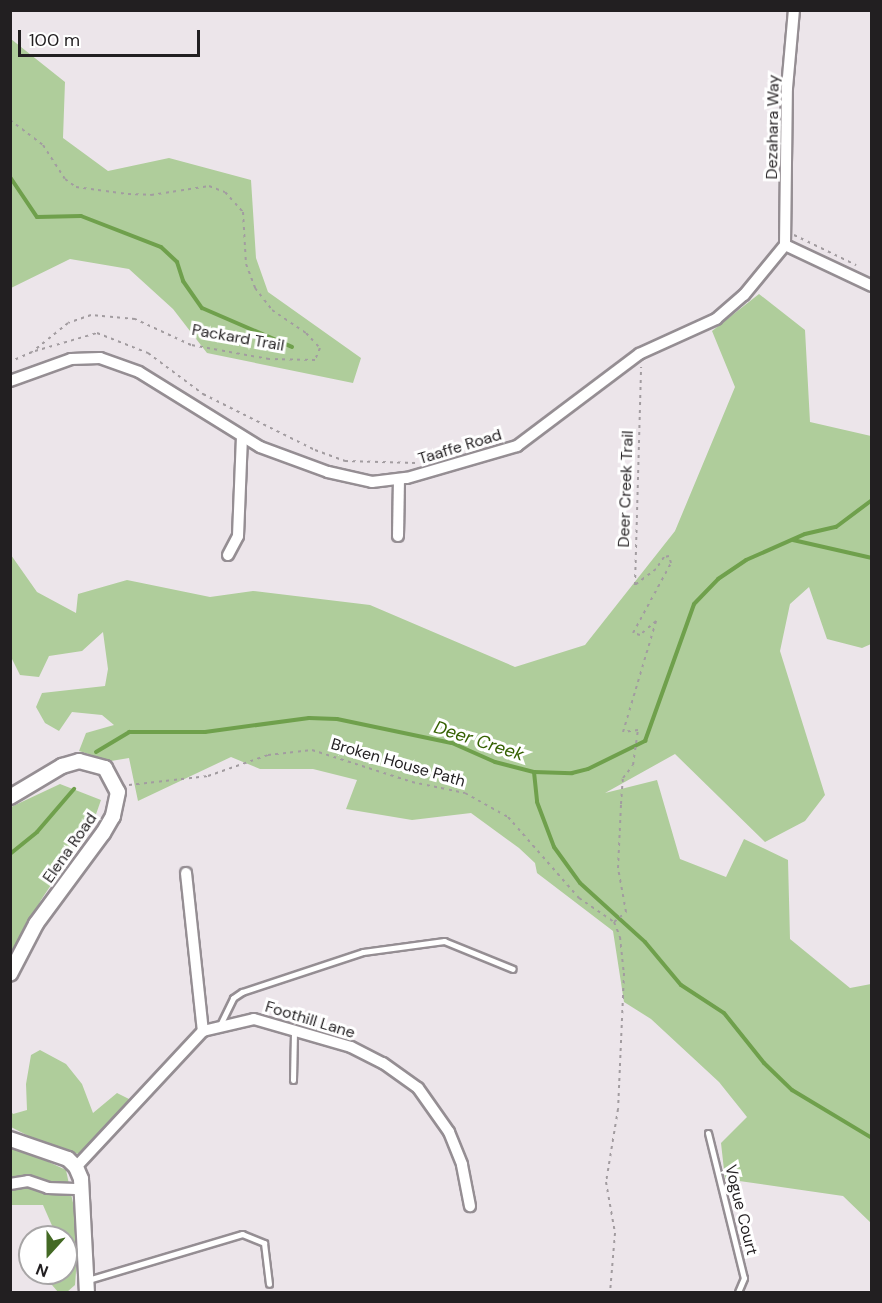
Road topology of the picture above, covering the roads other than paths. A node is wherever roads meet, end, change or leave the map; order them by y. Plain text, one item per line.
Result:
1 (794, 10) edge
2 (786, 239) junction
3 (872, 286) edge
4 (10, 381) edge
5 (242, 437) junction
6 (399, 479) junction
7 (398, 536) dead end
8 (228, 555) dead end
9 (10, 797) edge
10 (186, 873) dead end
11 (513, 969) dead end
12 (10, 974) edge
13 (220, 1025) junction
14 (294, 1028) junction
15 (203, 1031) junction
16 (293, 1080) dead end
17 (708, 1133) dead end
18 (10, 1139) edge
19 (76, 1167) junction
20 (10, 1184) edge
21 (82, 1190) junction
22 (470, 1206) dead end
23 (269, 1284) dead end
24 (87, 1287) edge
25 (738, 1293) edge

1 - 2 street, Dezahara Way
2 - 3 street
2 - 6 street, Taaffe Road
4 - 5 street, Taaffe Road
5 - 6 street, Taaffe Road
5 - 8 street
6 - 7 street
9 - 12 street, Elena Road
10 - 15 street
11 - 13 lane
13 - 14 street, Foothill Lane
13 - 15 street, Foothill Lane
14 - 16 lane
14 - 22 street, Foothill Lane
15 - 19 street, Foothill Lane
17 - 25 lane, Vogue Court
18 - 19 street
19 - 21 street
20 - 21 street
21 - 24 street
23 - 24 lane

